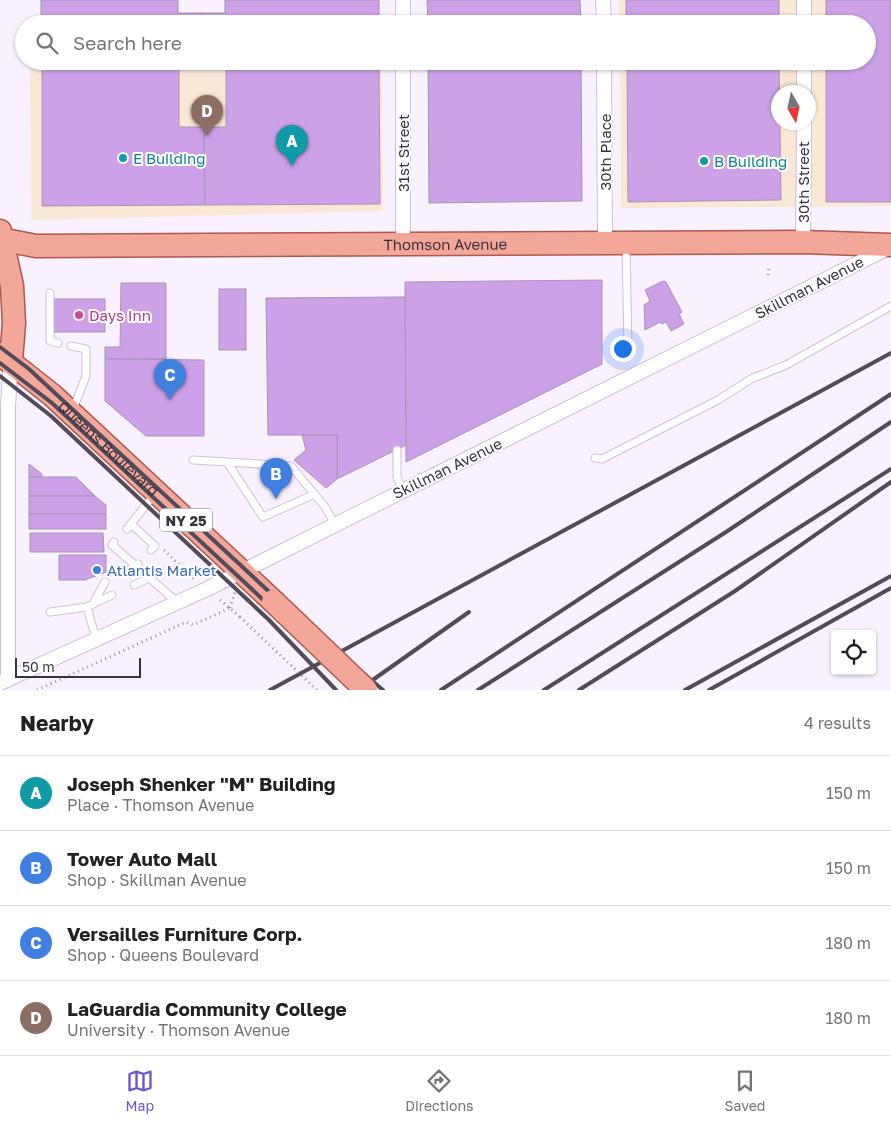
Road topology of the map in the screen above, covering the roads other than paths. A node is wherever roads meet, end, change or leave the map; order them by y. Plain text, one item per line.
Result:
1 (403, 0) edge
2 (604, 0) edge
3 (804, 0) edge
4 (403, 15) edge
5 (604, 15) edge
6 (804, 15) edge
7 (403, 70) edge
8 (605, 70) edge
9 (804, 70) edge
10 (804, 85) edge
11 (804, 130) edge
12 (0, 231) edge
13 (0, 239) edge
14 (803, 242) junction
15 (616, 243) junction
16 (403, 245) junction
17 (891, 246) edge
18 (50, 293) dead end
19 (891, 306) edge
20 (58, 343) dead end
21 (71, 346) dead end
22 (628, 348) dead end
23 (6, 357) edge
24 (71, 414) junction
25 (397, 450) dead end
26 (595, 458) dead end
27 (193, 460) dead end
28 (227, 462) junction
29 (402, 490) junction
30 (156, 492) junction
31 (315, 494) junction
32 (335, 524) junction
33 (114, 542) dead end
34 (151, 550) dead end
35 (137, 566) junction
36 (127, 571) dead end
37 (241, 572) junction
38 (149, 578) junction
39 (105, 582) dead end
40 (134, 585) dead end
41 (112, 595) dead end
42 (94, 602) junction
43 (177, 602) junction
44 (87, 607) junction
45 (50, 612) dead end
46 (96, 639) junction
47 (4, 681) edge
48 (366, 690) edge

1 - 4 street
2 - 5 street
3 - 6 street
7 - 16 street, 31st Street
8 - 15 street, 30th Place
9 - 10 street
11 - 14 street, 30th Street
12 - 13 main road
13 - 16 main road, Thomson Avenue
13 - 23 main road
14 - 15 main road, Thomson Avenue
14 - 17 main road, Thomson Avenue
15 - 16 main road, Thomson Avenue
15 - 22 lane
17 - 29 street, Skillman Avenue
18 - 20 lane
19 - 26 lane
21 - 24 lane
23 - 24 main road, Queens Boulevard / NY 25
23 - 47 street
24 - 30 main road, Queens Boulevard / NY 25
25 - 29 lane
27 - 28 lane
28 - 31 lane
28 - 31 lane
29 - 32 street, Skillman Avenue
30 - 34 lane
30 - 37 main road, Queens Boulevard / NY 25
31 - 32 lane
32 - 37 street, Skillman Avenue
33 - 35 lane
35 - 36 lane
35 - 38 lane
37 - 43 street, Skillman Avenue
37 - 48 main road, Queens Boulevard / NY 25, bridge
38 - 40 lane
38 - 43 lane
39 - 42 lane
41 - 42 lane
42 - 44 lane
43 - 46 street, Skillman Avenue
44 - 45 lane
44 - 46 lane
46 - 47 street, Skillman Avenue

